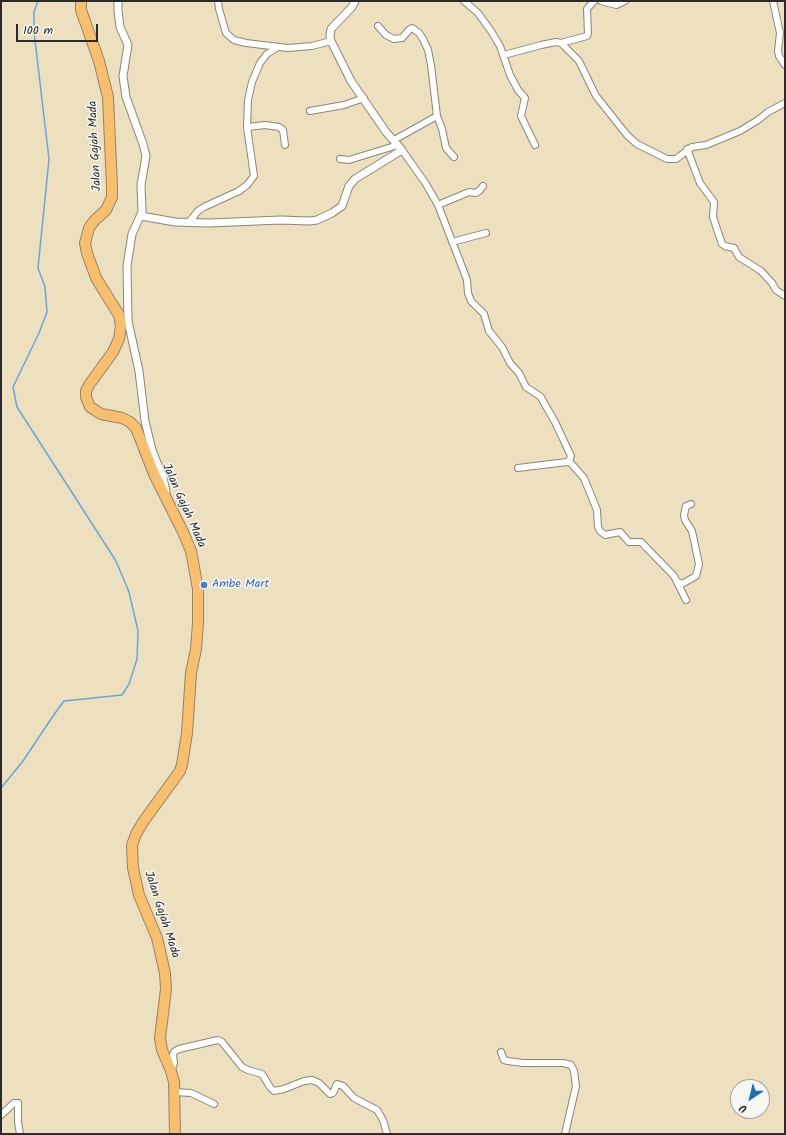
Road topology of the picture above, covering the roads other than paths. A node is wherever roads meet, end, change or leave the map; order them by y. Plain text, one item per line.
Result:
1 (81, 1) edge
2 (118, 1) edge
3 (218, 1) edge
4 (355, 1) edge
5 (464, 1) edge
6 (594, 1) edge
7 (601, 1) edge
8 (625, 1) edge
9 (773, 1) edge
10 (378, 26) dead end
11 (782, 29) edge
12 (331, 41) junction
13 (561, 44) junction
14 (278, 47) junction
15 (785, 51) edge
16 (504, 55) junction
17 (779, 56) junction
18 (785, 65) edge
19 (364, 98) junction
20 (785, 103) edge
21 (310, 111) dead end
22 (437, 116) junction
23 (247, 127) junction
24 (284, 145) dead end
25 (398, 145) junction
26 (535, 145) dead end
27 (687, 150) junction
28 (454, 157) dead end
29 (340, 159) dead end
30 (483, 186) dead end
31 (438, 205) junction
32 (141, 216) junction
33 (189, 222) junction
34 (486, 233) dead end
35 (452, 242) junction
36 (785, 296) edge
37 (569, 461) junction
38 (518, 468) dead end
39 (167, 497) junction
40 (691, 504) dead end
41 (678, 582) junction
42 (686, 600) dead end
43 (501, 1052) dead end
44 (171, 1071) junction
45 (174, 1092) junction
46 (214, 1104) dead end
47 (1, 1115) edge
48 (20, 1134) edge
49 (175, 1134) edge
50 (387, 1134) edge
51 (565, 1134) edge

1 - 39 highway, Jalan Gajah Mada
2 - 32 street
3 - 14 street
4 - 12 street
5 - 16 street
6 - 13 street
7 - 8 street
9 - 11 street
10 - 22 street
11 - 17 street
12 - 14 street
12 - 19 street
13 - 16 street
13 - 27 street
14 - 23 street
15 - 17 street
16 - 26 street
17 - 18 street
19 - 21 street
19 - 25 street
20 - 27 street
22 - 25 street
22 - 28 street
23 - 24 street
23 - 33 street
25 - 29 street
25 - 31 street
25 - 33 street
27 - 36 street
30 - 31 street
31 - 35 street
32 - 33 street
32 - 39 street
34 - 35 street
35 - 37 street
37 - 38 street
37 - 41 street
39 - 44 highway, Jalan Gajah Mada
40 - 41 street
41 - 42 street
43 - 51 street
44 - 45 highway, Jalan Gajah Mada
44 - 50 street
45 - 46 street
45 - 49 highway, Jalan Gajah Mada
47 - 48 street

